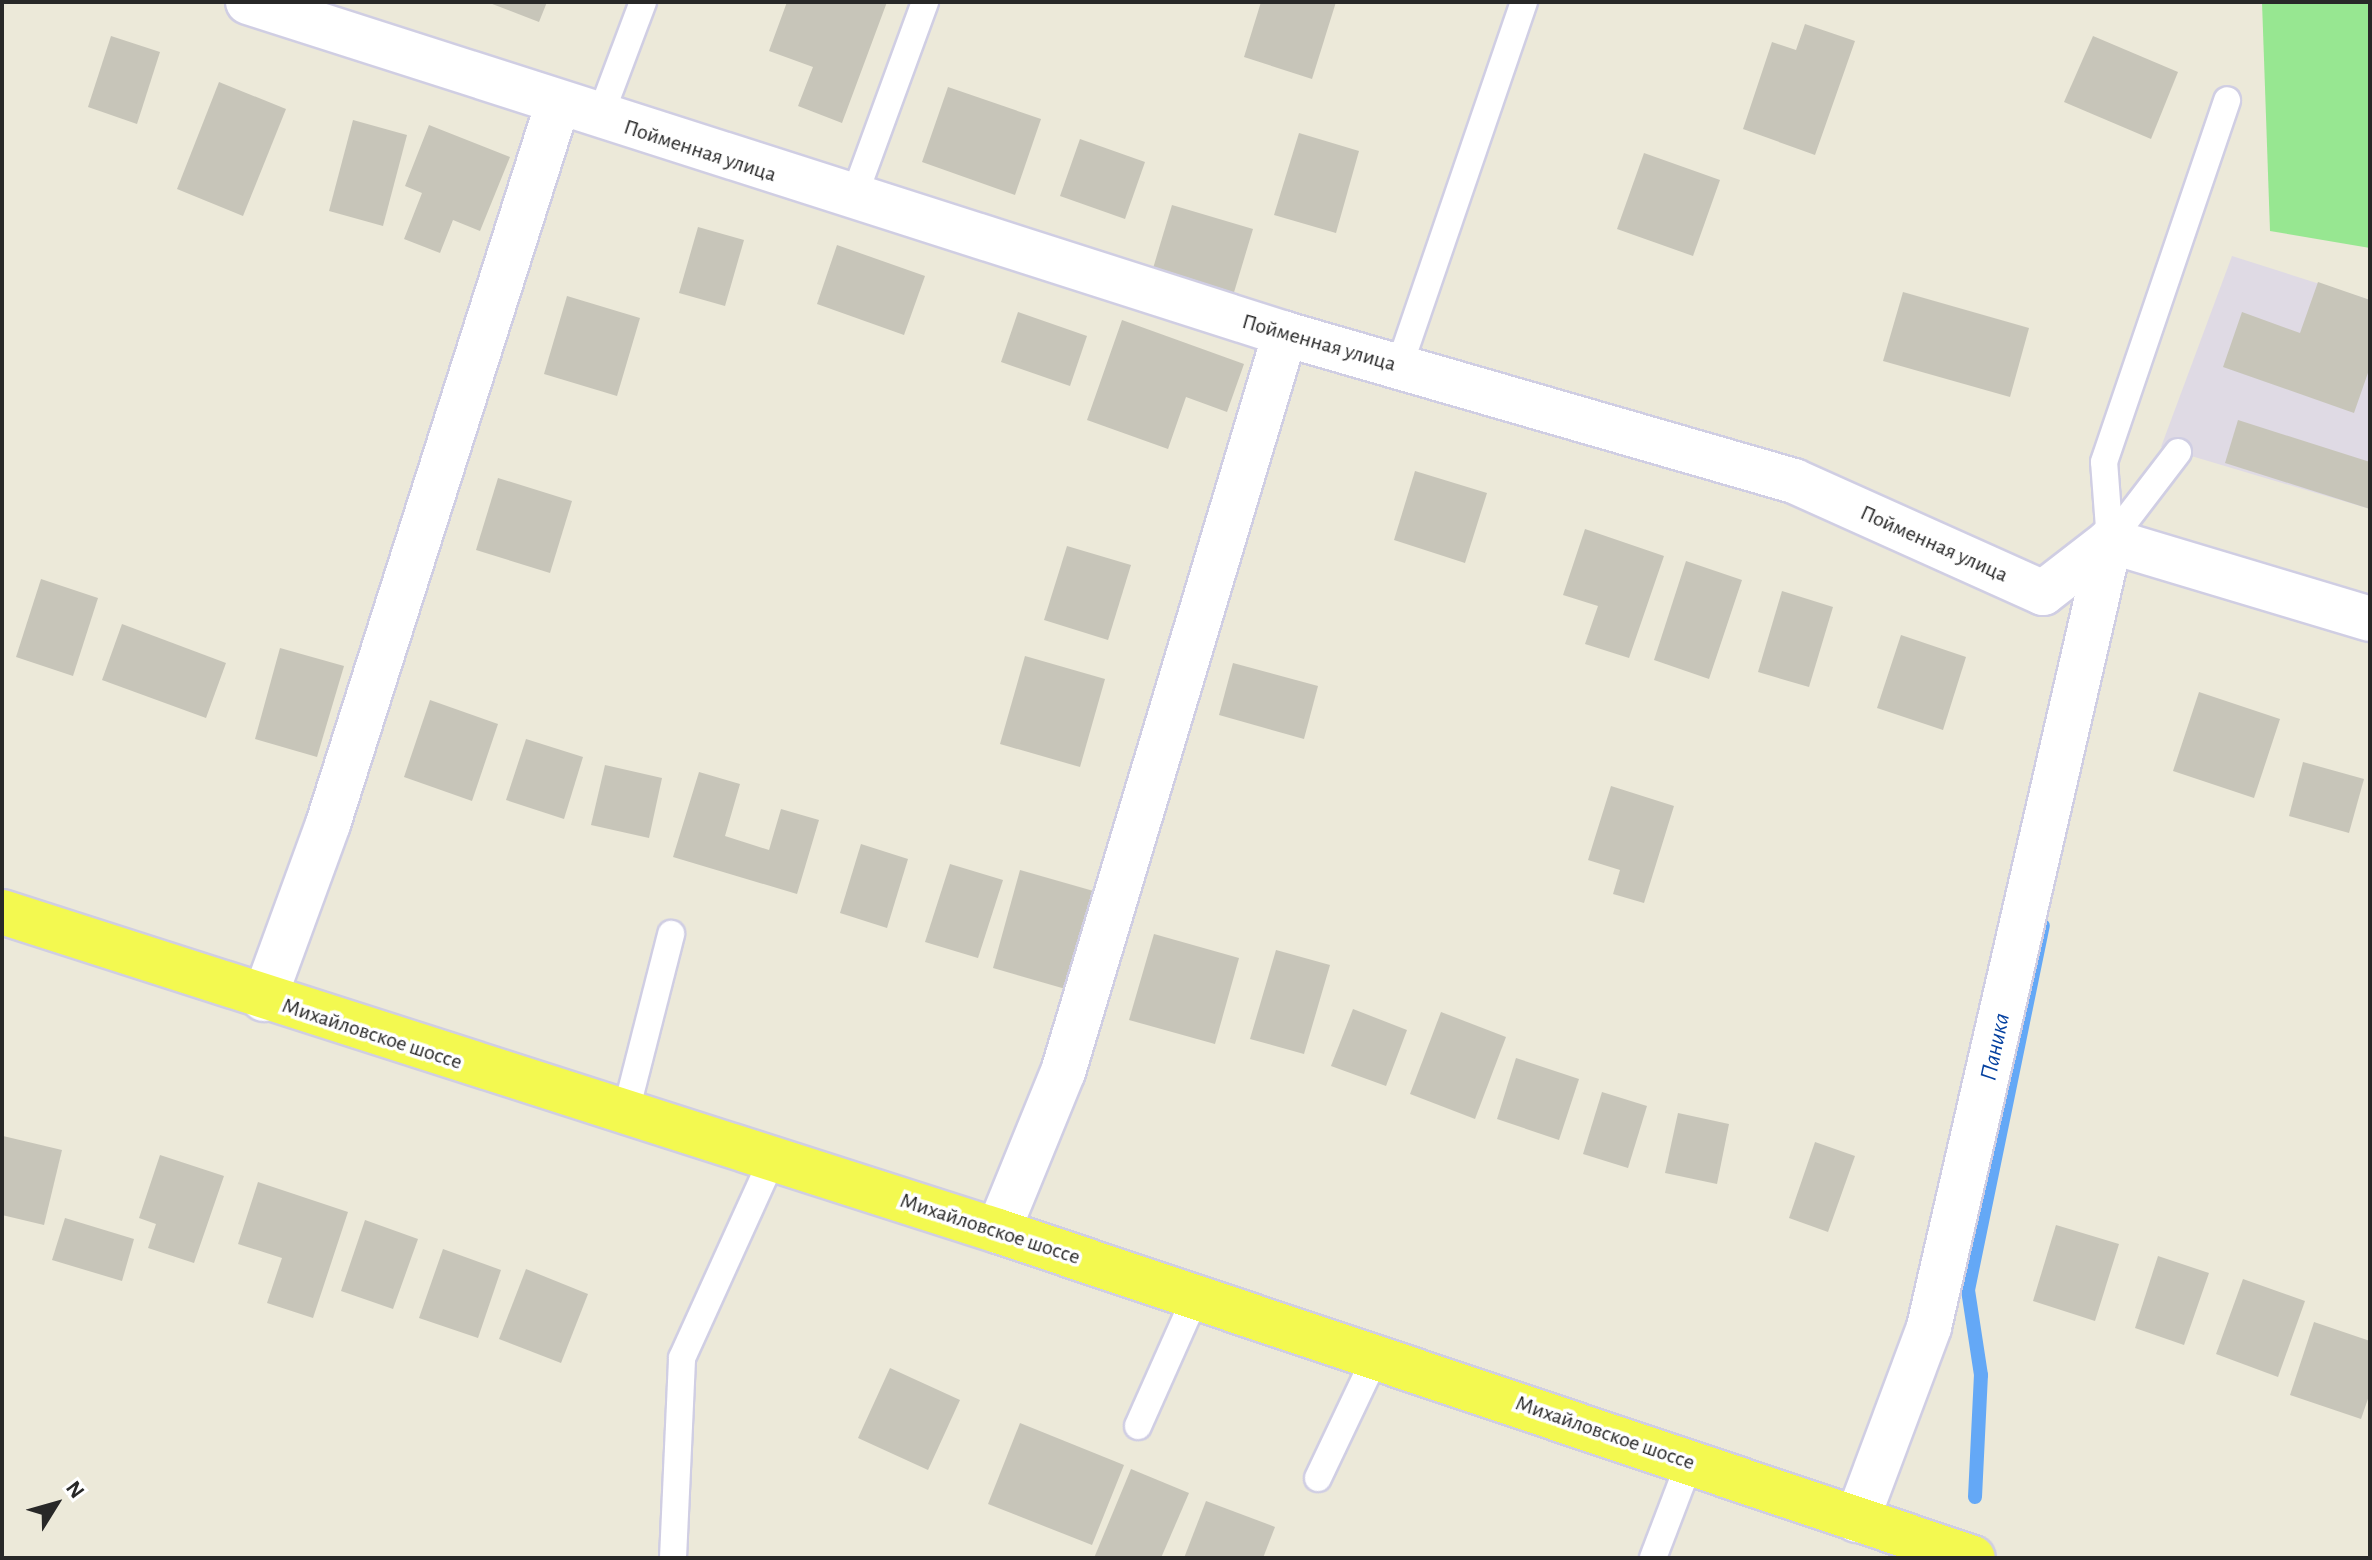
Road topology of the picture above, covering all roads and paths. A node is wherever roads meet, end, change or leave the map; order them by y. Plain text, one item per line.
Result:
1 (248, 2) edge
2 (643, 2) edge
3 (925, 2) edge
4 (1524, 2) edge
5 (2227, 100) dead end
6 (557, 106) junction
7 (599, 119) junction
8 (853, 199) junction
9 (1285, 334) junction
10 (1399, 367) junction
11 (2178, 452) dead end
12 (2110, 541) junction
13 (2370, 619) edge
14 (2, 912) edge
15 (671, 934) dead end
16 (264, 999) junction
17 (625, 1115) junction
18 (772, 1160) junction
19 (998, 1231) junction
20 (1196, 1296) junction
21 (1376, 1356) junction
22 (1138, 1426) dead end
23 (1690, 1461) junction
24 (1318, 1478) dead end
25 (1857, 1520) junction
26 (673, 1558) edge
27 (1653, 1558) edge
28 (1973, 1558) edge

1 - 6 street, Пойменная улица
2 - 7 lane
3 - 8 lane
4 - 10 lane
5 - 12 lane
6 - 7 street, Пойменная улица
6 - 16 street
7 - 8 street, Пойменная улица
8 - 9 street, Пойменная улица
9 - 10 street, Пойменная улица
9 - 19 street
10 - 12 street, Пойменная улица
11 - 12 lane
12 - 13 street
12 - 25 street
14 - 16 main road, Михайловское шоссе
15 - 17 lane
16 - 17 main road, Михайловское шоссе
17 - 18 main road, Михайловское шоссе
18 - 19 main road, Михайловское шоссе
18 - 26 lane
19 - 20 main road, Михайловское шоссе
20 - 21 main road, Михайловское шоссе
20 - 22 lane
21 - 23 main road, Михайловское шоссе
21 - 24 lane
23 - 25 main road, Михайловское шоссе
23 - 27 lane
25 - 28 main road, Михайловское шоссе

